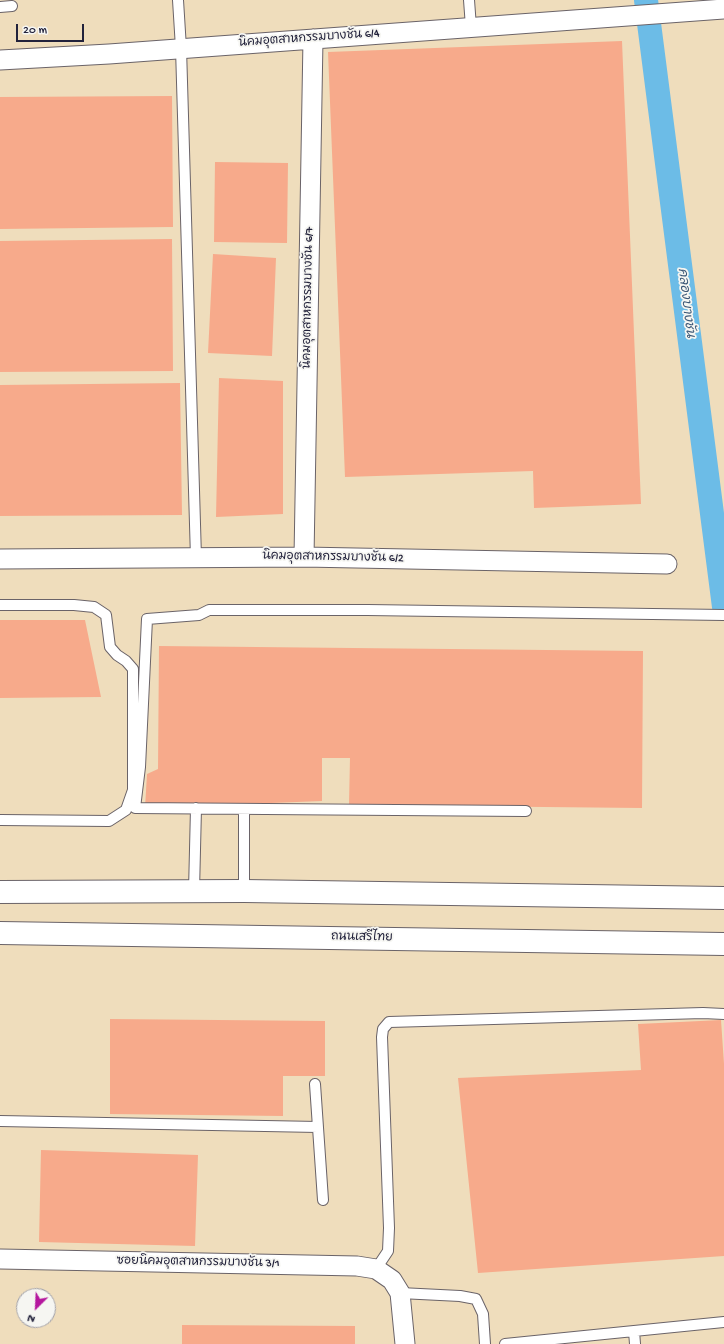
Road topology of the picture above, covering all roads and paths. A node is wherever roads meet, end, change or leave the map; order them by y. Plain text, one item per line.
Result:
1 (178, 0) edge
2 (469, 0) edge
3 (12, 6) dead end
4 (0, 7) edge
5 (724, 9) edge
6 (471, 27) junction
7 (314, 39) junction
8 (182, 48) junction
9 (0, 60) edge
10 (304, 557) junction
11 (196, 558) junction
12 (0, 559) edge
13 (667, 564) dead end
14 (0, 605) edge
15 (724, 615) edge
16 (196, 808) junction
17 (244, 809) junction
18 (526, 810) dead end
19 (0, 820) edge
20 (0, 892) edge
21 (194, 892) junction
22 (244, 892) junction
23 (721, 898) edge
24 (0, 933) edge
25 (723, 944) edge
26 (724, 1014) edge
27 (315, 1084) dead end
28 (0, 1121) edge
29 (318, 1127) junction
30 (323, 1200) dead end
31 (0, 1259) edge
32 (376, 1270) junction
33 (396, 1286) junction
34 (724, 1322) edge
35 (634, 1331) junction
36 (405, 1344) edge
37 (485, 1344) edge
38 (505, 1344) edge
39 (635, 1344) edge

1 - 8 lane
2 - 6 lane
3 - 4 lane
5 - 6 street, นิคมอุตสาหกรรมบางชัน 6/4
6 - 7 street, นิคมอุตสาหกรรมบางชัน 6/4
7 - 8 street, นิคมอุตสาหกรรมบางชัน 6/4
7 - 10 street, นิคมอุตสาหกรรมบางชัน 6/7
8 - 9 street, นิคมอุตสาหกรรมบางชัน 6/4
8 - 11 lane
10 - 11 street, นิคมอุตสาหกรรมบางชัน 6/2
10 - 13 street, นิคมอุตสาหกรรมบางชัน 6/2
11 - 12 street, นิคมอุตสาหกรรมบางชัน 6/2
14 - 19 lane
15 - 16 lane
16 - 17 lane
16 - 21 lane
17 - 18 lane
17 - 22 lane
20 - 21 main road
21 - 22 main road
22 - 23 main road
24 - 25 main road, ถนนเสรีไทย
26 - 32 lane
27 - 29 lane
28 - 29 lane
29 - 30 lane
31 - 32 street, ซอยนิคมอุตสาหกรรมบางชัน 3/1
32 - 33 street, ซอยนิคมอุตสาหกรรมบางชัน 3/1
33 - 36 street
33 - 37 lane
34 - 35 lane
35 - 38 lane
35 - 39 lane

